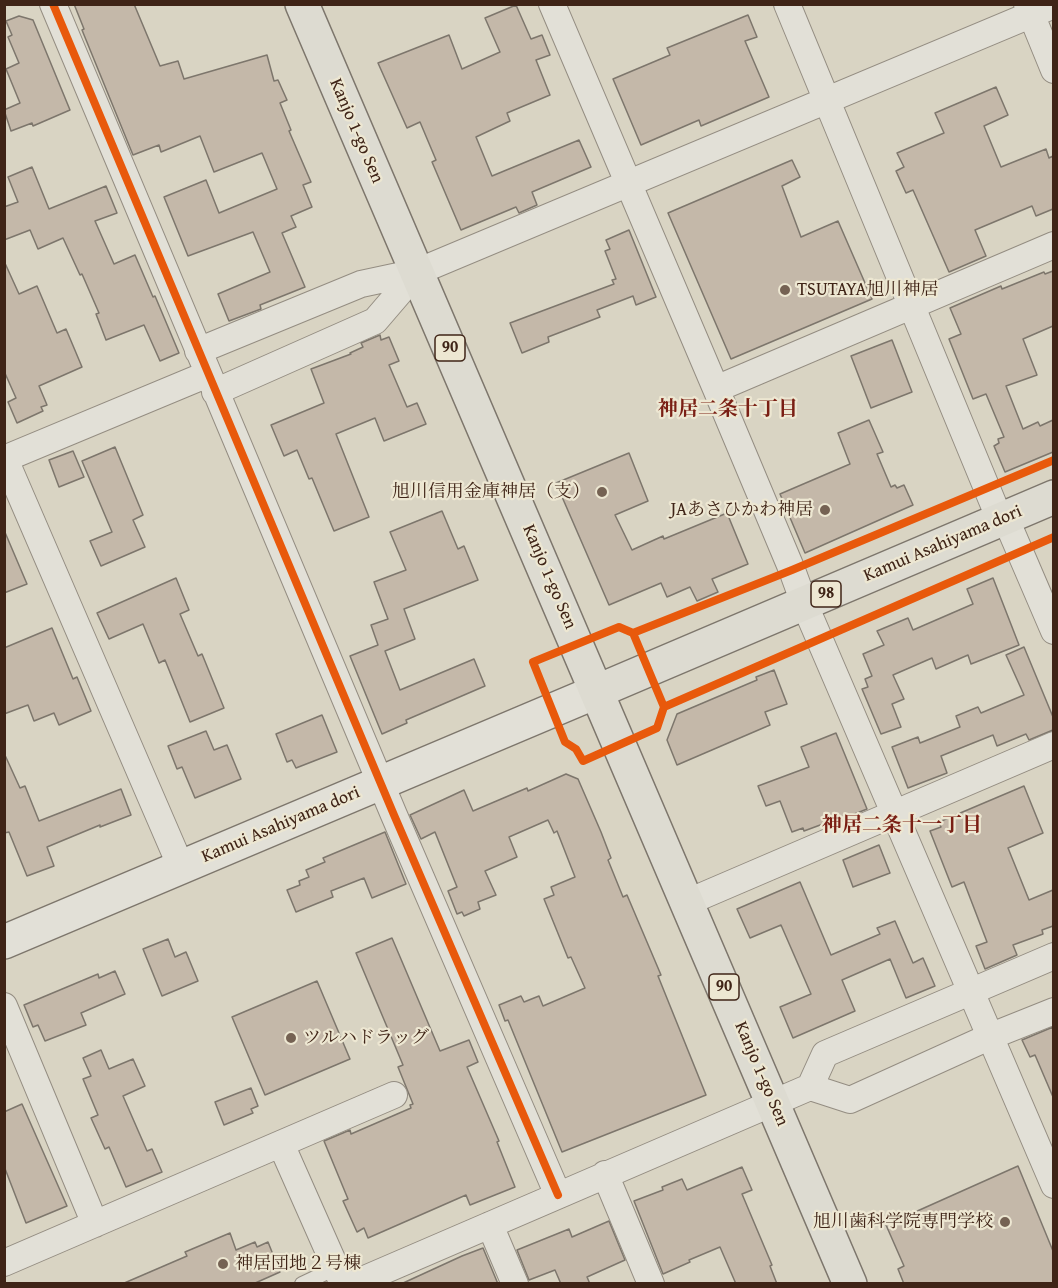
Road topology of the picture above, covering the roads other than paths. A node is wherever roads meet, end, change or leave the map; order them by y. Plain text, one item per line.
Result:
1 (53, 4) edge
2 (302, 4) edge
3 (552, 4) edge
4 (787, 4) edge
5 (1037, 8) edge
6 (1053, 70) edge
7 (827, 100) junction
8 (628, 184) junction
9 (1053, 245) edge
10 (417, 272) junction
11 (910, 306) junction
12 (207, 372) junction
13 (716, 389) junction
14 (5, 459) edge
15 (1053, 497) edge
16 (1002, 518) junction
17 (804, 603) junction
18 (1053, 631) edge
19 (597, 691) junction
20 (1053, 745) edge
21 (381, 782) junction
22 (894, 813) junction
23 (181, 867) junction
24 (688, 902) junction
25 (4, 942) edge
26 (1053, 956) edge
27 (969, 991) junction
28 (4, 1006) edge
29 (1053, 1011) edge
30 (989, 1037) junction
31 (810, 1087) junction
32 (394, 1095) dead end
33 (773, 1102) junction
34 (281, 1144) junction
35 (605, 1174) junction
36 (1053, 1185) edge
37 (558, 1195) junction
38 (95, 1224) junction
39 (489, 1225) junction
40 (4, 1263) edge
41 (344, 1278) edge
42 (302, 1284) edge
43 (515, 1284) edge
44 (651, 1284) edge
45 (850, 1284) edge

1 - 12 street
2 - 10 main road, Kanjo 1-go Sen / 90
3 - 8 street
4 - 7 street
5 - 6 street
5 - 7 street
7 - 8 street
7 - 11 street
8 - 10 street
8 - 13 street
9 - 11 street
10 - 12 street
10 - 12 street
10 - 19 main road, Kanjo 1-go Sen / 90
11 - 13 street
11 - 16 street
12 - 14 street
12 - 21 street
13 - 17 street
14 - 23 street
15 - 16 main road, Kamui Asahiyama dori / 98
16 - 17 main road, Kamui Asahiyama dori / 98
16 - 18 street
17 - 19 main road, Kamui Asahiyama dori / 98
17 - 22 street
19 - 21 street, Kamui Asahiyama dori
19 - 24 main road, Kanjo 1-go Sen / 90
20 - 22 street
21 - 23 street, Kamui Asahiyama dori
21 - 37 street
22 - 24 street
22 - 27 street
23 - 25 street, Kamui Asahiyama dori
24 - 33 main road, Kanjo 1-go Sen / 90
26 - 27 street
27 - 30 street
27 - 31 street
28 - 38 street
29 - 30 street
30 - 31 street
30 - 36 street
31 - 33 street
32 - 34 street
33 - 35 street
33 - 45 main road, Kanjo 1-go Sen / 90
34 - 38 street
34 - 41 street
35 - 37 street
35 - 44 street
37 - 39 street
38 - 40 street
39 - 41 street
39 - 43 street
41 - 42 lane

